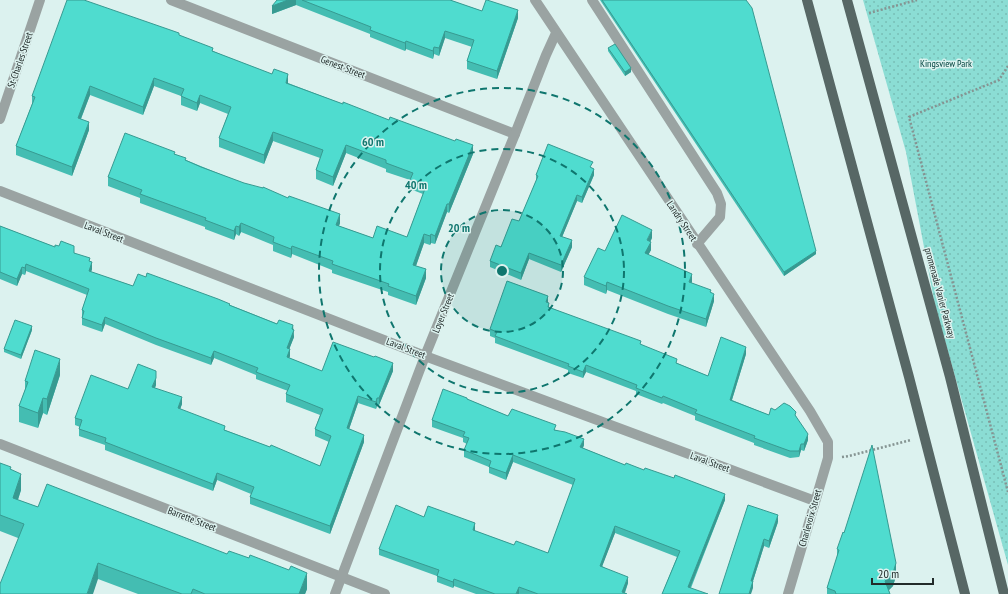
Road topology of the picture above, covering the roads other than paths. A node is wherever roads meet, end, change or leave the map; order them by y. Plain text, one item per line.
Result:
1 (40, 0) edge
2 (171, 0) edge
3 (535, 0) edge
4 (592, 0) edge
5 (807, 0) edge
6 (847, 0) edge
7 (556, 34) junction
8 (0, 119) edge
9 (515, 134) junction
10 (0, 191) edge
11 (697, 244) junction
12 (425, 356) junction
13 (828, 442) joint
14 (0, 444) edge
15 (815, 501) junction
16 (342, 577) junction
17 (335, 594) edge
18 (385, 594) edge
19 (788, 594) edge
20 (965, 594) edge
21 (1004, 594) edge

1 - 8 street, St-Charles Street
2 - 9 street, Genest Street
3 - 7 street, Landry Street
4 - 11 street
5 - 20 main road
6 - 21 main road, promenade Vanier Parkway
7 - 9 street, Loyer Street
7 - 11 street, Landry Street
9 - 12 street, Loyer Street
10 - 12 street, Laval Street
11 - 13 street, Landry Street
12 - 15 street, Laval Street
12 - 16 street, Loyer Street
13 - 15 street, Charlevoix Street
14 - 16 street, Barrette Street
15 - 19 street, Charlevoix Street
16 - 17 street, Loyer Street
16 - 18 street, Barrette Street

